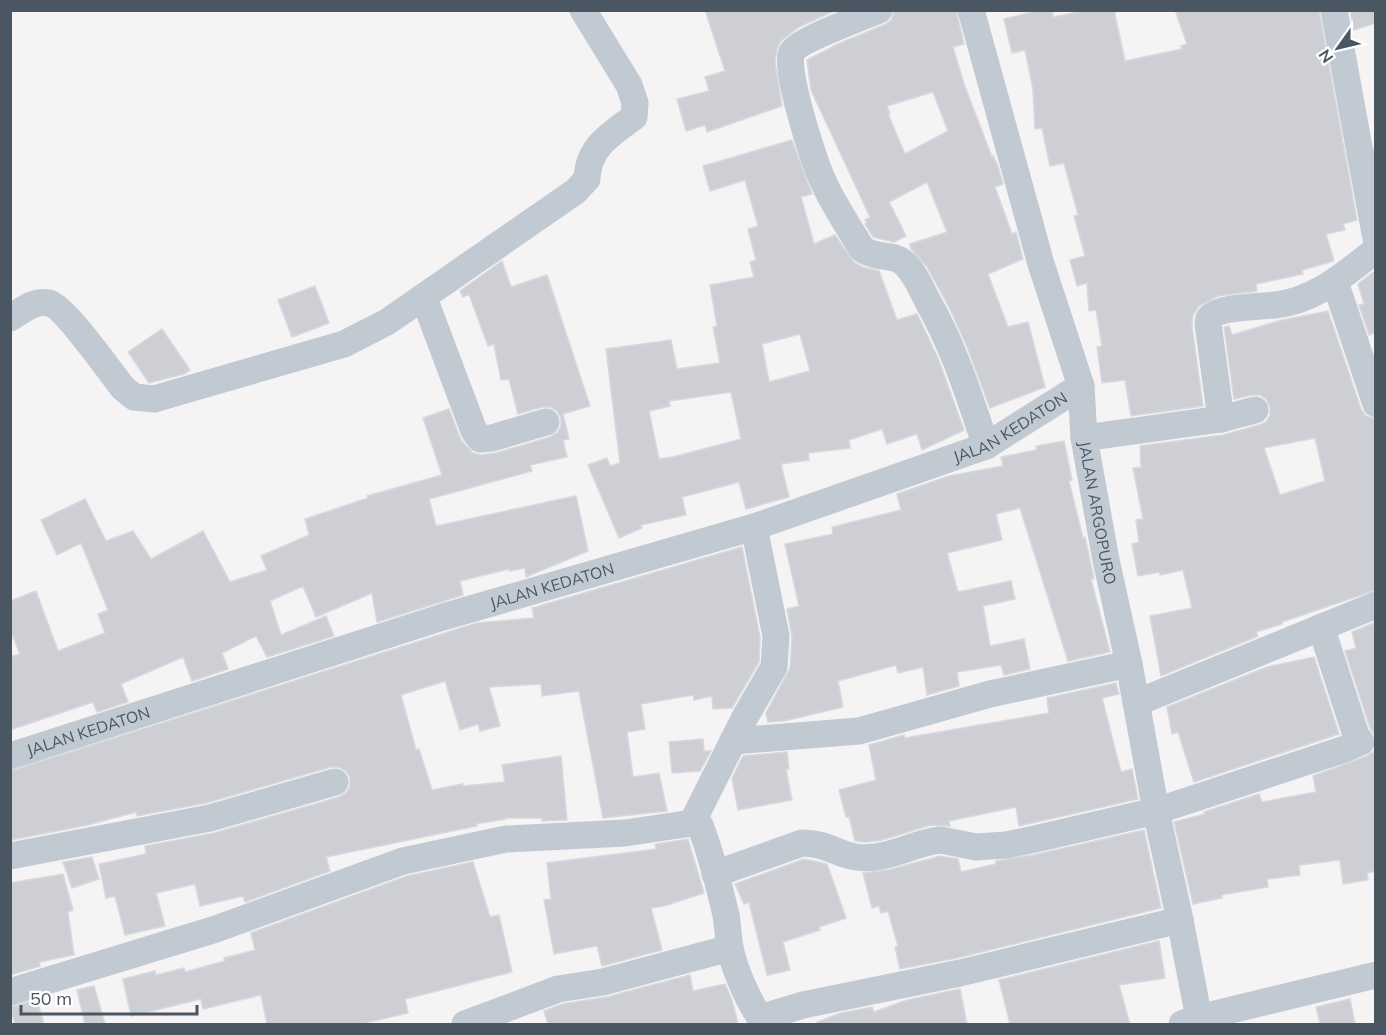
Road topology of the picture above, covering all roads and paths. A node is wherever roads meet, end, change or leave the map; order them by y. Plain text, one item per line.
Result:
1 (583, 10) edge
2 (879, 10) edge
3 (971, 10) edge
4 (1334, 10) edge
5 (1368, 162) edge
6 (1376, 237) edge
7 (1376, 249) edge
8 (1335, 282) junction
9 (424, 298) junction
10 (10, 318) edge
11 (1081, 386) junction
12 (1376, 404) edge
13 (1255, 410) dead end
14 (1221, 419) junction
15 (546, 422) dead end
16 (1084, 438) junction
17 (986, 446) junction
18 (754, 527) junction
19 (1376, 605) edge
20 (1322, 627) junction
21 (1129, 664) junction
22 (1136, 703) junction
23 (733, 741) junction
24 (10, 756) edge
25 (335, 782) dead end
26 (1156, 811) junction
27 (692, 823) junction
28 (10, 856) edge
29 (715, 874) junction
30 (1180, 920) junction
31 (730, 948) junction
32 (1376, 975) edge
33 (10, 992) edge
34 (762, 1021) edge
35 (1193, 1022) edge
36 (465, 1024) edge

1 - 9 street
2 - 17 street
3 - 11 street, JALAN ARGOPURO
4 - 5 street
5 - 6 street
7 - 8 street
8 - 12 street
8 - 14 street
9 - 10 street
9 - 15 street
11 - 16 street, JALAN ARGOPURO
11 - 17 street, JALAN KEDATON
13 - 14 street
14 - 16 street
16 - 21 street, JALAN ARGOPURO
17 - 18 street, JALAN KEDATON
18 - 23 street
18 - 24 street, JALAN KEDATON
19 - 20 street
20 - 22 street
20 - 26 street
21 - 22 street, JALAN ARGOPURO
21 - 23 street
22 - 26 street, JALAN ARGOPURO
23 - 27 street
25 - 28 street
26 - 29 street
26 - 30 street, JALAN ARGOPURO
27 - 29 street
27 - 33 street
29 - 31 street
30 - 34 street
30 - 35 street, JALAN ARGOPURO
31 - 34 street
31 - 36 street
32 - 35 street

